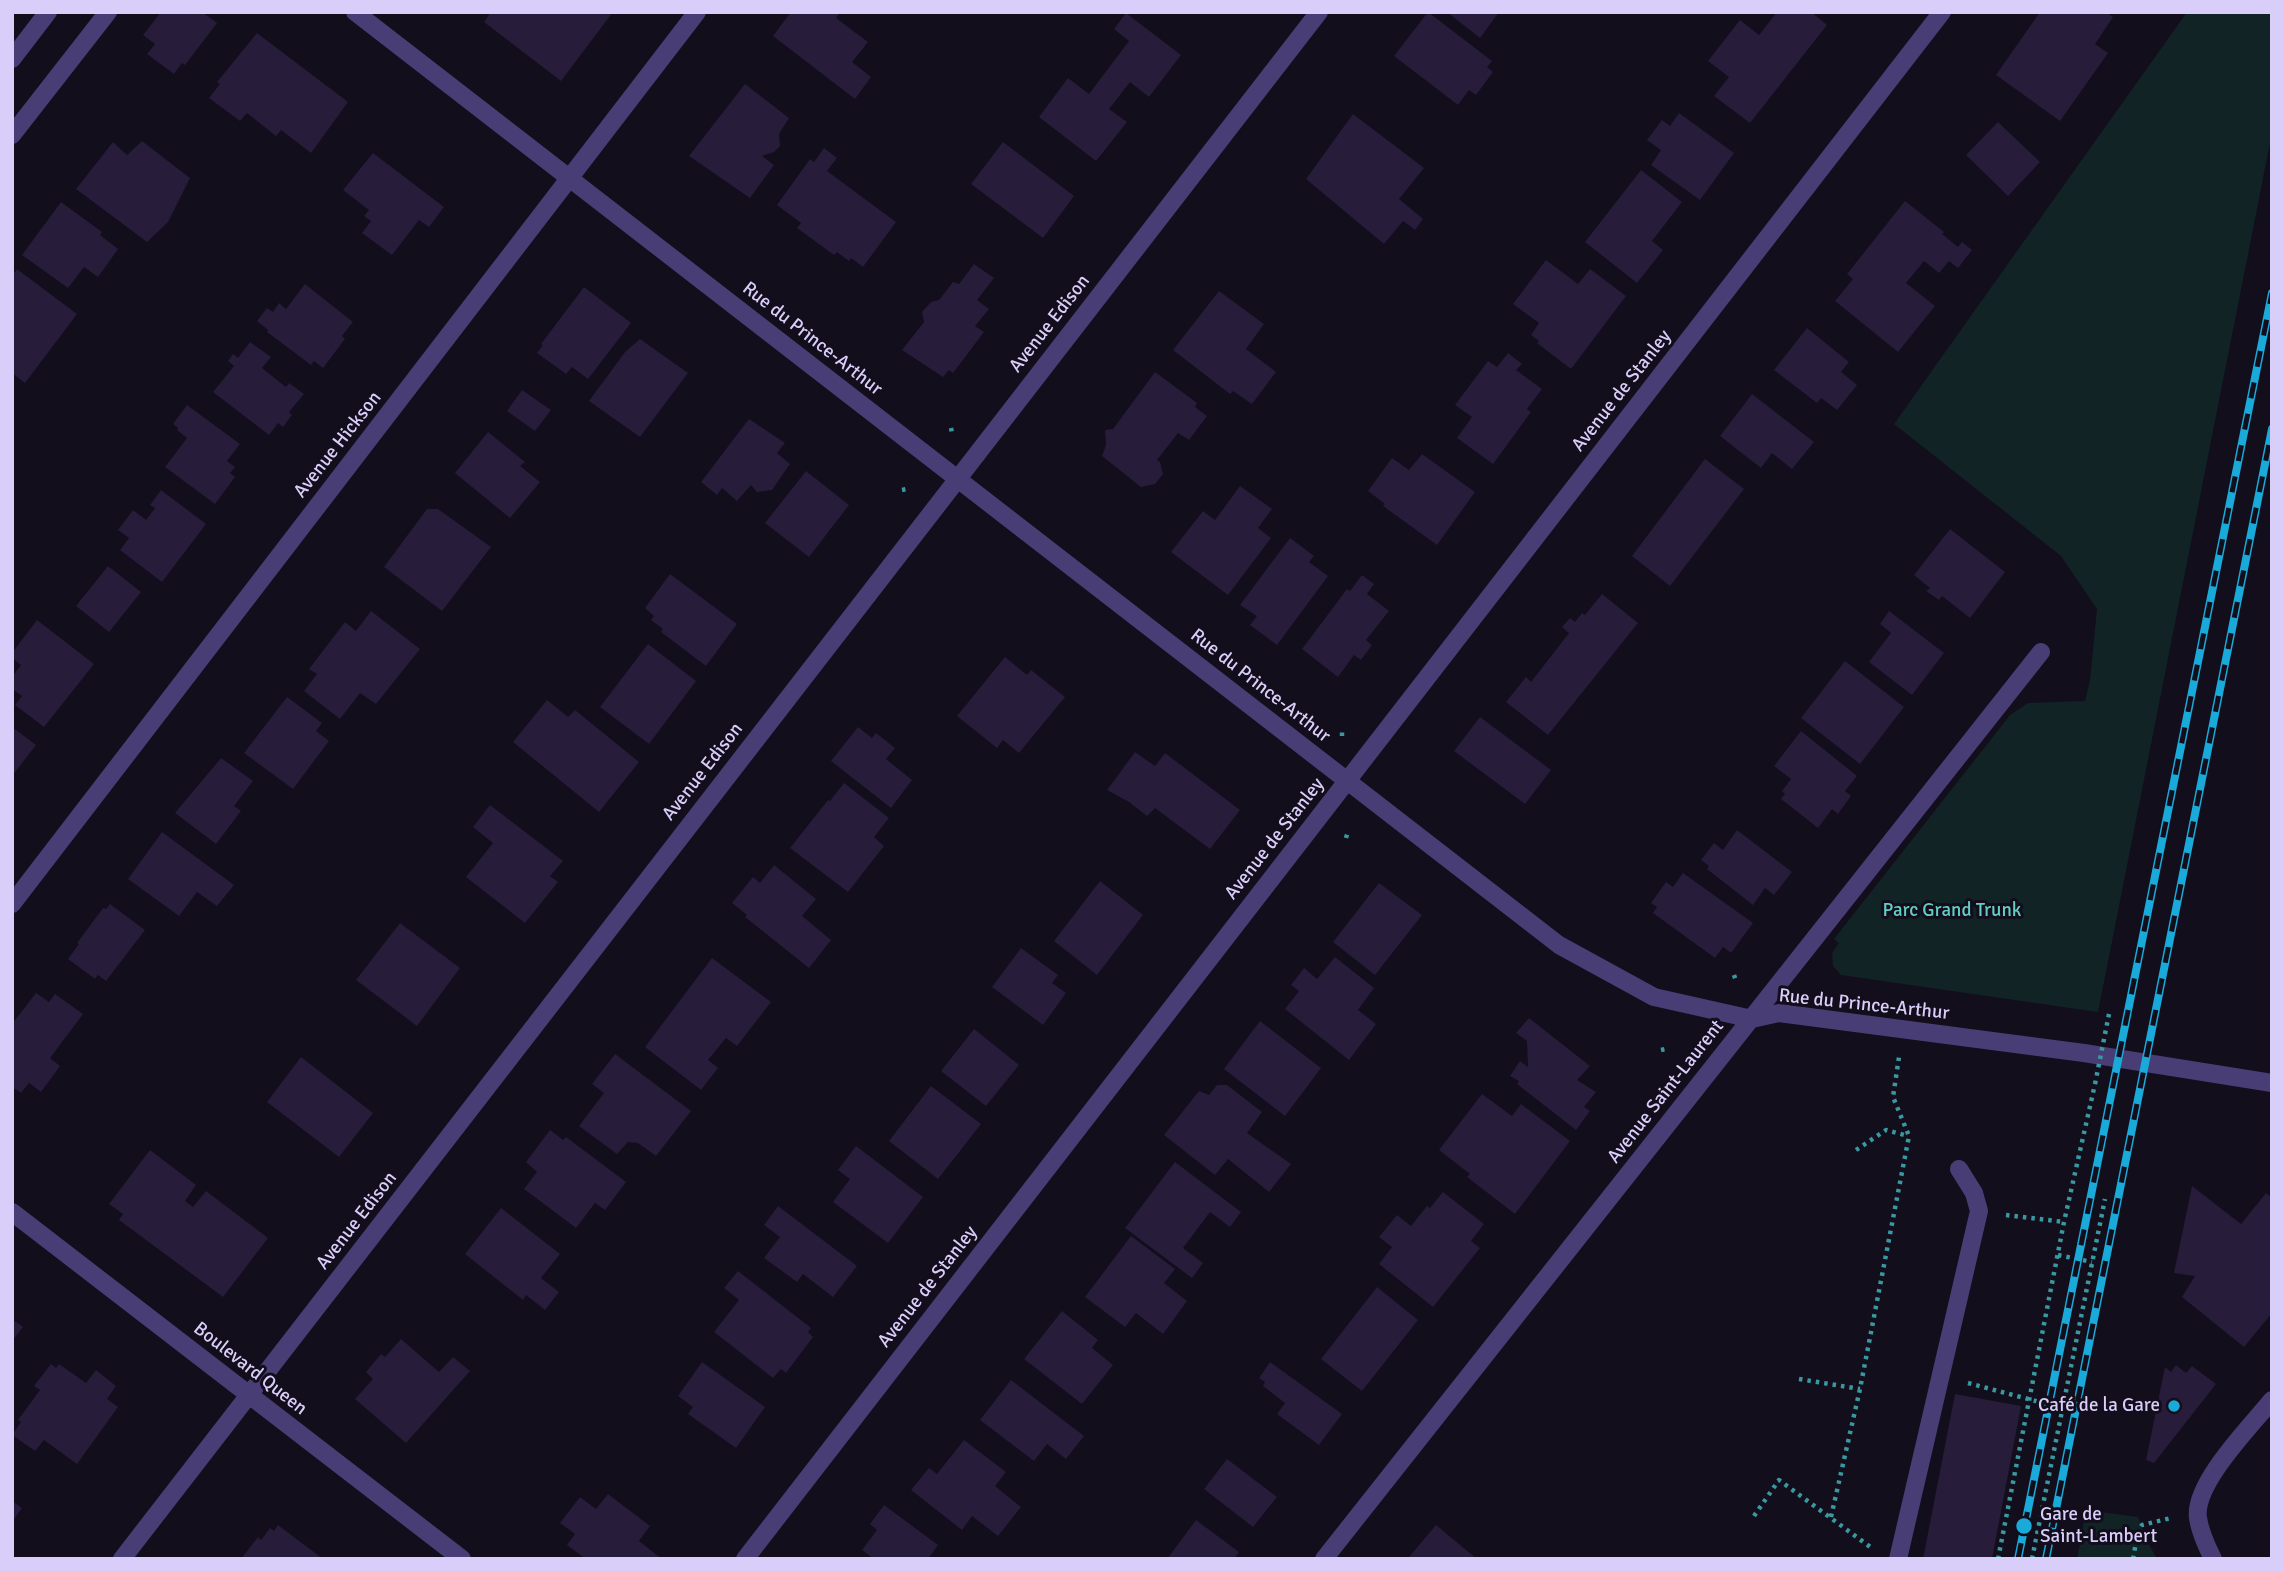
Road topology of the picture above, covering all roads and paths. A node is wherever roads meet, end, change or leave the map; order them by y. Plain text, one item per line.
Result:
1 (48, 12) edge
2 (108, 12) edge
3 (355, 12) edge
4 (697, 12) edge
5 (1319, 12) edge
6 (1941, 12) edge
7 (12, 59) edge
8 (12, 135) edge
9 (569, 178) junction
10 (957, 478) junction
11 (2041, 652) dead end
12 (1348, 781) junction
13 (1348, 831) dead end
14 (1346, 838) dead end
15 (12, 904) edge
16 (2109, 1014) dead end
17 (1752, 1018) junction
18 (1897, 1067) dead end
19 (2272, 1083) edge
20 (1909, 1136) junction
21 (1856, 1150) dead end
22 (1959, 1169) dead end
23 (2105, 1199) dead end
24 (1979, 1211) junction
25 (12, 1212) edge
26 (2064, 1222) junction
27 (2058, 1255) junction
28 (2092, 1262) junction
29 (1941, 1375) junction
30 (1799, 1379) dead end
31 (1860, 1389) junction
32 (249, 1395) junction
33 (2029, 1400) junction
34 (2272, 1400) edge
35 (2063, 1408) junction
36 (1754, 1516) dead end
37 (1831, 1517) junction
38 (2172, 1518) dead end
39 (1872, 1548) dead end
40 (122, 1559) edge
41 (462, 1559) edge
42 (745, 1559) edge
43 (1324, 1559) edge
44 (1898, 1559) edge
45 (1998, 1559) edge
46 (2032, 1559) edge
47 (2133, 1559) edge
48 (2213, 1559) edge

1 - 7 street
2 - 8 street
3 - 9 street, Rue du Prince-Arthur
4 - 9 street, Avenue Hickson
5 - 10 street, Avenue Edison
6 - 12 street, Avenue de Stanley
9 - 10 street, Rue du Prince-Arthur
9 - 15 street, Avenue Hickson
10 - 12 street, Rue du Prince-Arthur
10 - 32 street, Avenue Edison
11 - 17 street, Avenue Saint-Laurent
12 - 17 street, Rue du Prince-Arthur
12 - 42 street, Avenue de Stanley
13 - 14 path
16 - 26 path, bridge
17 - 19 street, Rue du Prince-Arthur
17 - 43 street, Avenue Saint-Laurent
18 - 20 path
20 - 21 path
20 - 31 path
22 - 24 street
23 - 28 path
24 - 26 path
24 - 29 street
25 - 32 street, Boulevard Queen
26 - 27 path
27 - 28 path
27 - 33 path
28 - 35 path
29 - 33 path
29 - 44 street
30 - 31 path
31 - 37 path
32 - 40 street, Avenue Edison
32 - 41 street, Boulevard Queen
33 - 35 path
33 - 45 path
34 - 48 street
35 - 46 path
36 - 37 path
37 - 39 path
38 - 47 path

